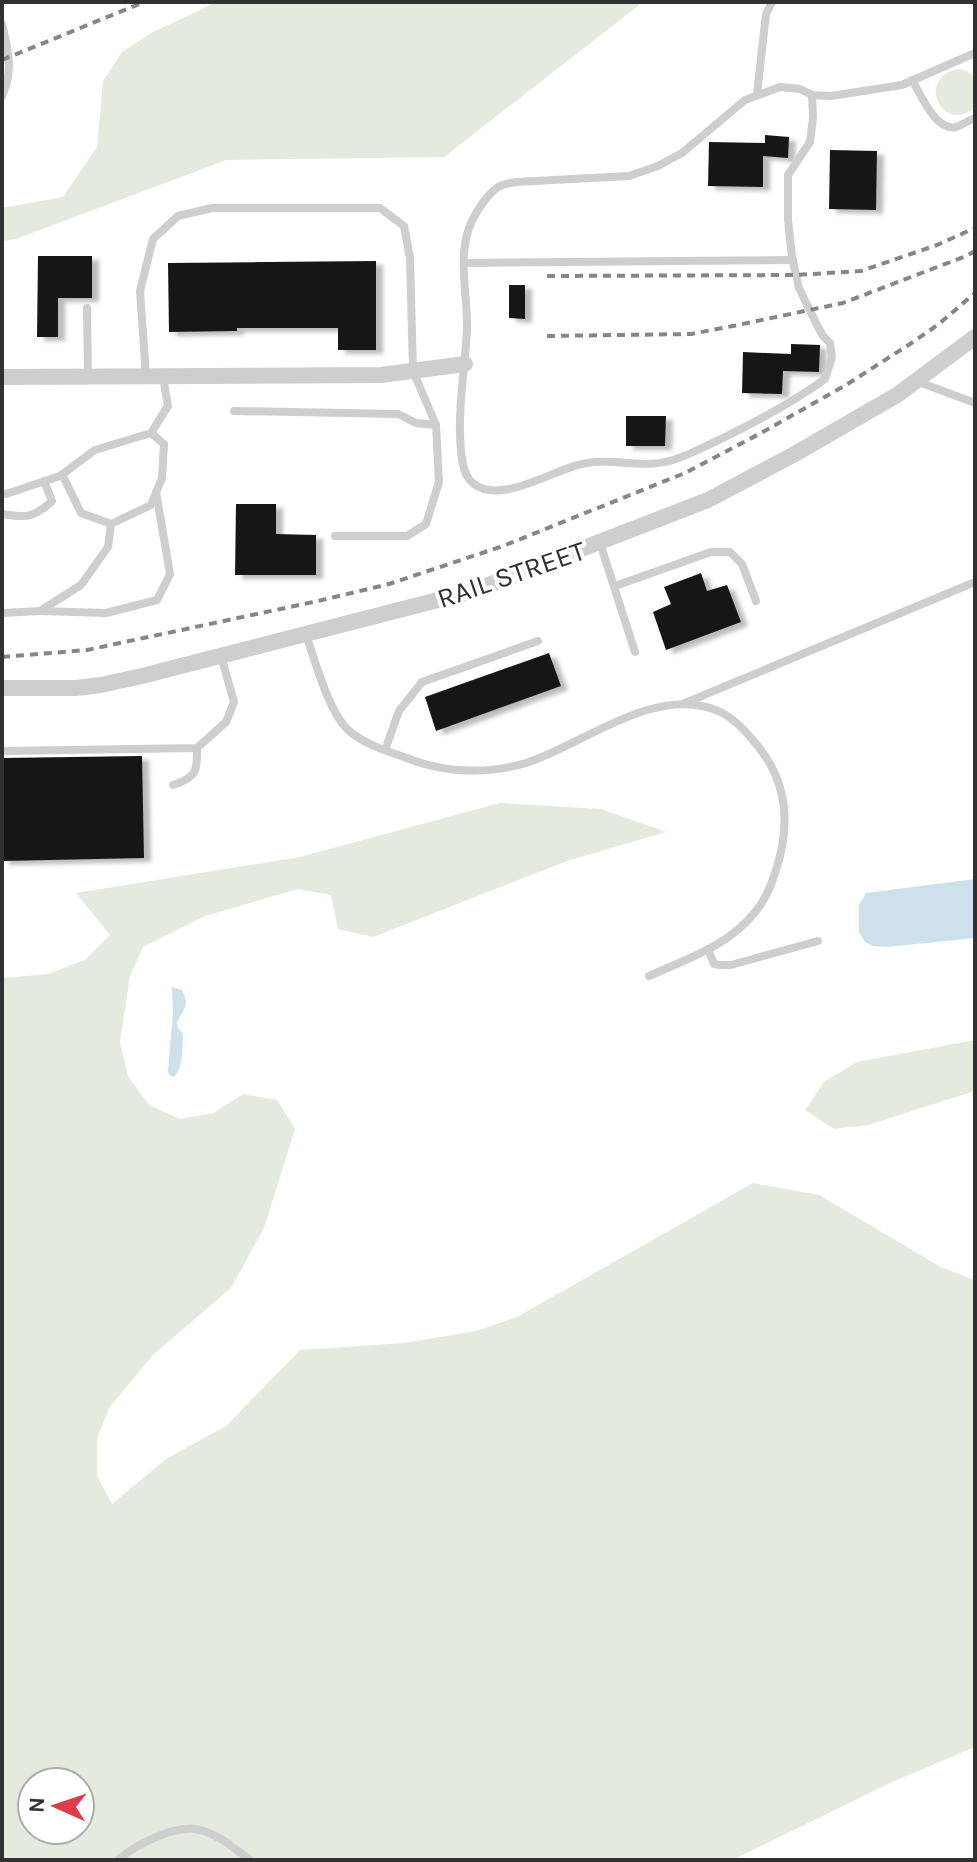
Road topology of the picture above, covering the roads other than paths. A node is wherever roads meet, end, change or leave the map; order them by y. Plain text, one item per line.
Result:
1 (772, 2) edge
2 (2, 24) edge
3 (974, 55) edge
4 (912, 80) junction
5 (757, 94) junction
6 (812, 95) junction
7 (2, 96) edge
8 (975, 118) edge
9 (793, 260) junction
10 (464, 263) junction
11 (87, 308) dead end
12 (975, 337) edge
13 (465, 364) junction
14 (413, 371) junction
15 (88, 376) junction
16 (154, 376) junction
17 (2, 377) edge
18 (916, 381) junction
19 (975, 403) edge
20 (234, 411) dead end
21 (436, 425) junction
22 (151, 433) junction
23 (62, 474) junction
24 (44, 481) junction
25 (156, 492) junction
26 (2, 494) edge
27 (2, 514) edge
28 (111, 524) junction
29 (335, 536) dead end
30 (600, 543) junction
31 (975, 582) edge
32 (615, 586) junction
33 (756, 601) dead end
34 (40, 611) junction
35 (2, 613) edge
36 (306, 635) junction
37 (538, 641) dead end
38 (635, 652) dead end
39 (221, 656) junction
40 (2, 688) edge
41 (685, 703) junction
42 (197, 748) junction
43 (385, 750) junction
44 (2, 751) edge
45 (173, 785) dead end
46 (818, 941) dead end
47 (708, 949) junction
48 (649, 976) dead end
49 (118, 1860) edge
50 (250, 1860) edge

1 - 5 lane
2 - 7 lane
3 - 4 lane
4 - 6 lane
4 - 8 lane
5 - 6 lane
5 - 10 lane
6 - 9 lane
9 - 10 lane
9 - 13 lane
10 - 13 lane
11 - 15 lane
12 - 18 street, RAIL STREET
13 - 14 street
14 - 16 street
14 - 16 lane
14 - 21 lane
15 - 16 street
15 - 17 street
16 - 22 lane
18 - 19 lane
18 - 30 street, RAIL STREET
20 - 21 lane
21 - 29 lane
22 - 23 lane
22 - 25 lane
23 - 24 lane
23 - 28 lane
24 - 26 lane
24 - 27 lane
25 - 28 lane
25 - 34 lane
28 - 34 lane
30 - 32 lane
30 - 36 street, RAIL STREET
31 - 41 lane
32 - 33 lane
32 - 38 lane
34 - 35 lane
36 - 39 street, RAIL STREET
36 - 43 lane
37 - 43 lane
39 - 40 street, RAIL STREET
39 - 42 lane
41 - 43 lane
41 - 47 lane
42 - 44 lane
42 - 45 lane
46 - 47 lane
47 - 48 lane
49 - 50 lane

